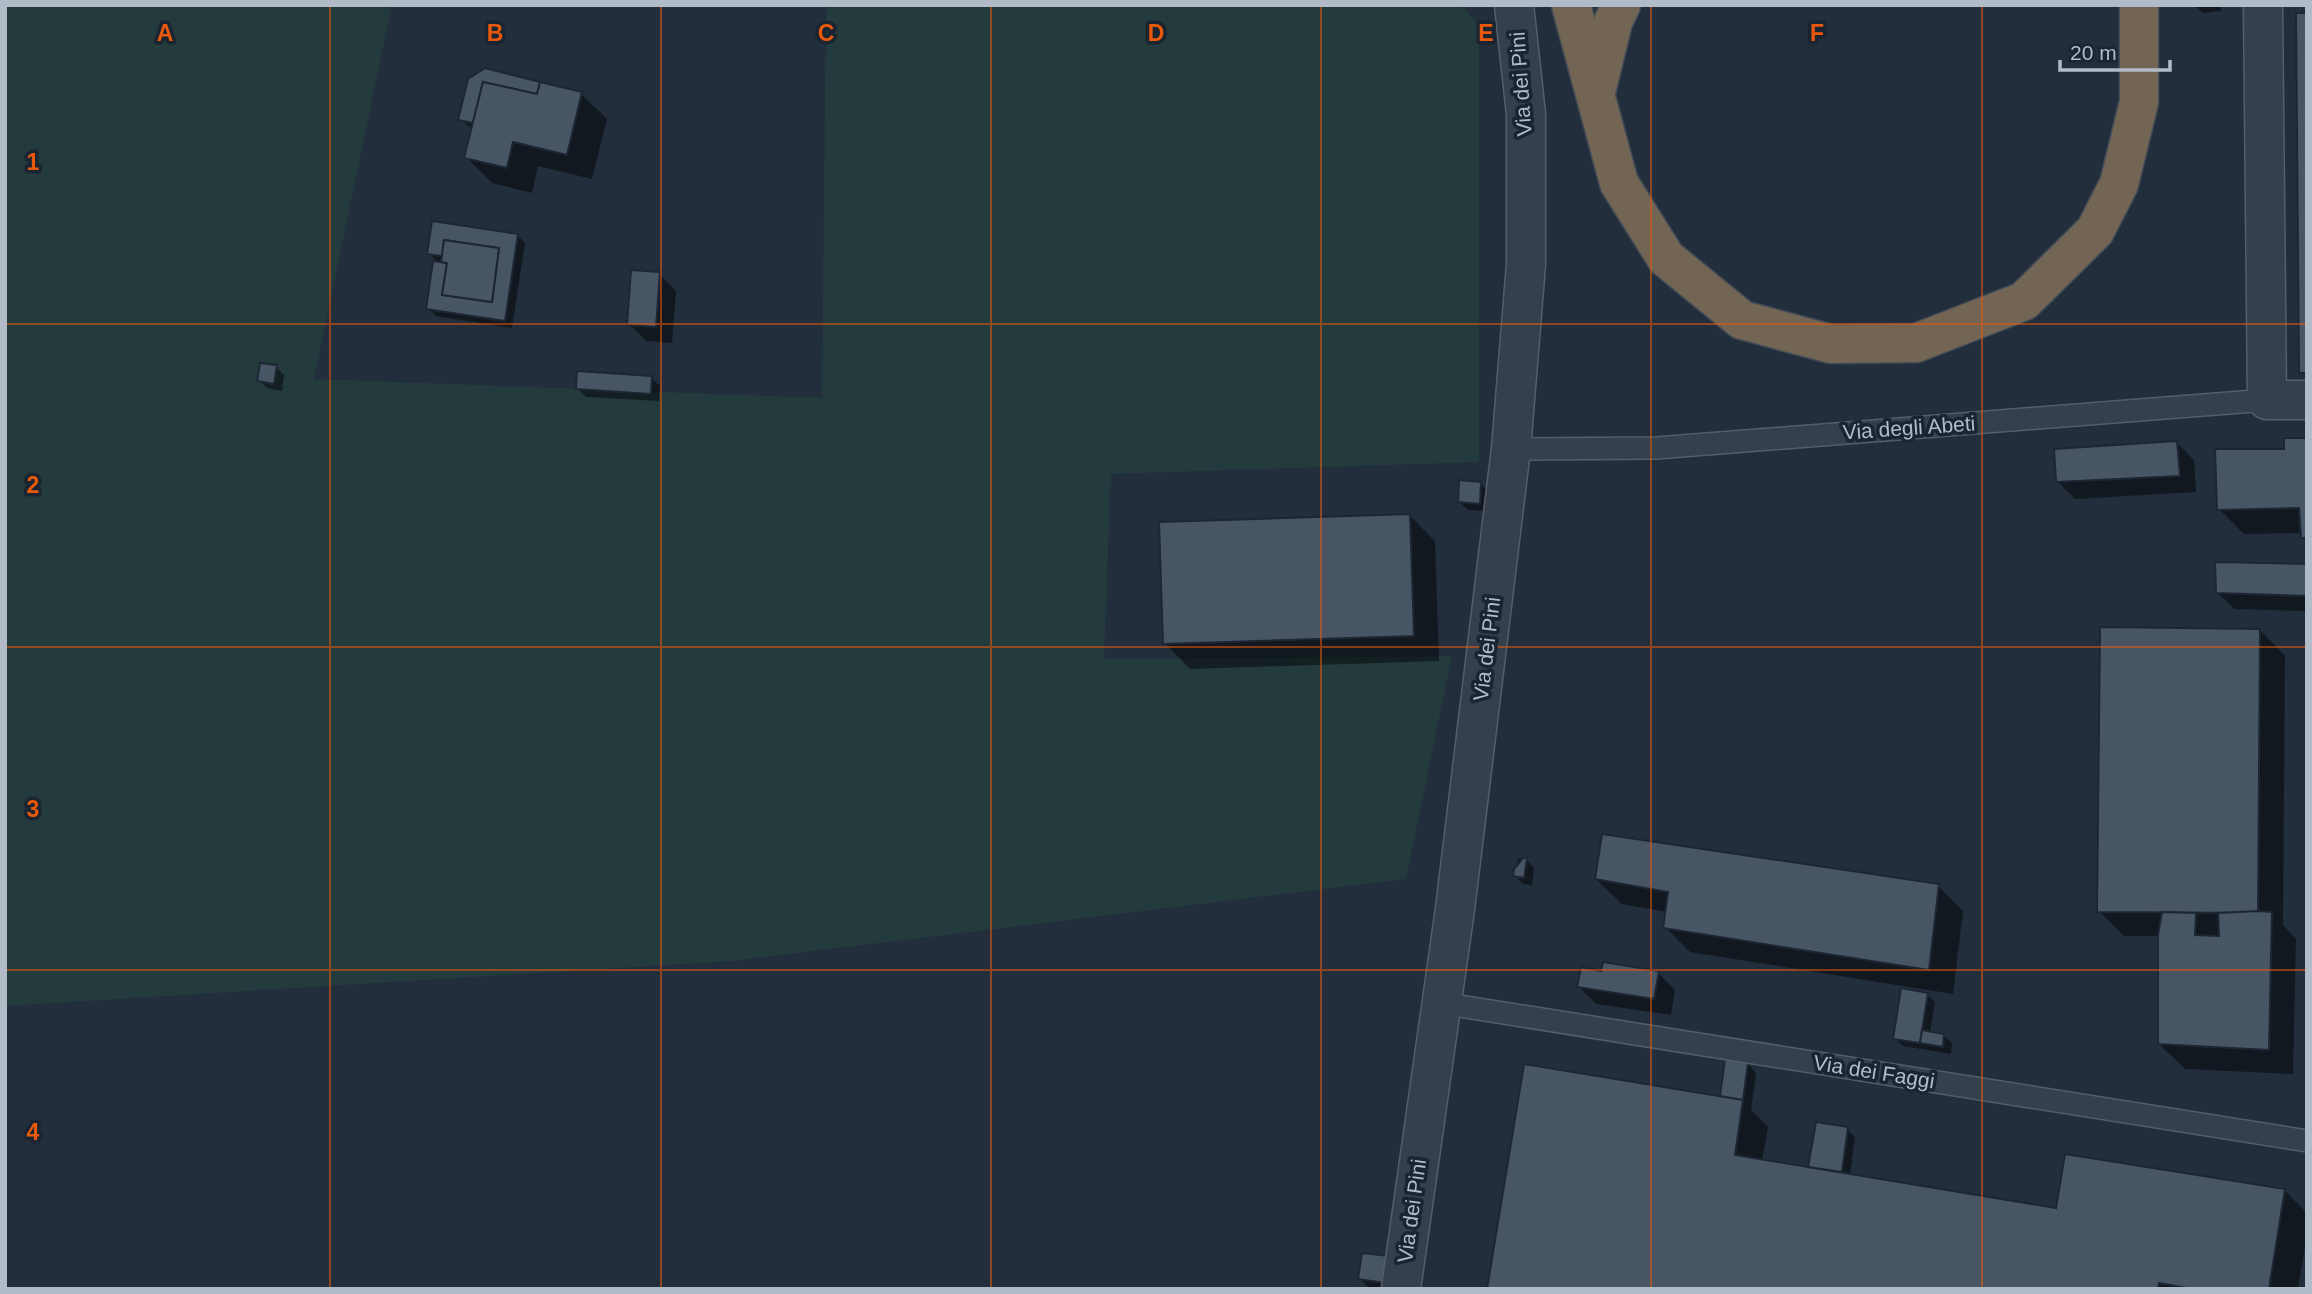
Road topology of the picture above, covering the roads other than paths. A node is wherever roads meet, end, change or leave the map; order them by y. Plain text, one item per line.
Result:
1 (1514, 5) edge
2 (1571, 5) edge
3 (1621, 5) edge
4 (2139, 5) edge
5 (2263, 5) edge
6 (1594, 97) junction
7 (2267, 400) junction
8 (2307, 401) edge
9 (1511, 449) junction
10 (1441, 1003) junction
11 (2307, 1142) edge
12 (1401, 1289) edge

1 - 9 street, Via dei Pini
2 - 6 highway
3 - 6 highway
4 - 6 highway
5 - 7 street
7 - 8 street, Via degli Abeti
7 - 9 lane, Via degli Abeti
9 - 10 street, Via dei Pini
10 - 11 lane, Via dei Faggi
10 - 12 street, Via dei Pini

